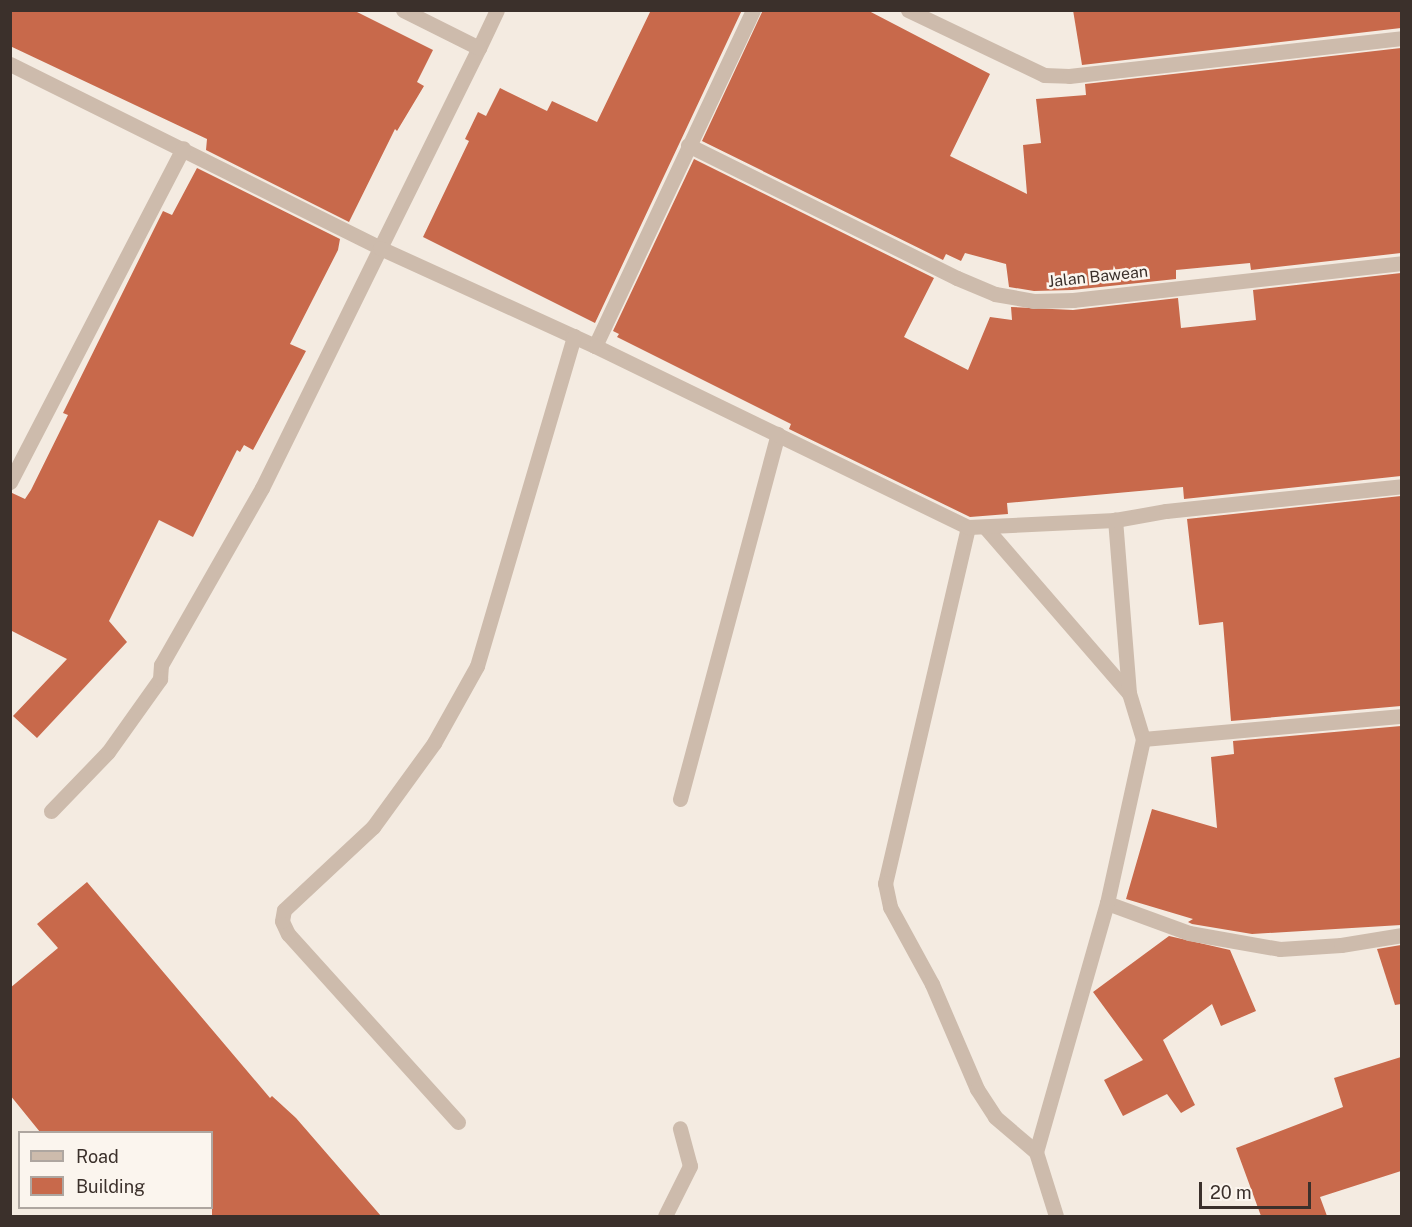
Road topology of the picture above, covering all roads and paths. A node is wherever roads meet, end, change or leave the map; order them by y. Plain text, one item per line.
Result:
1 (404, 10) edge
2 (497, 10) edge
3 (753, 10) edge
4 (908, 10) edge
5 (1401, 38) edge
6 (479, 48) junction
7 (10, 64) edge
8 (688, 145) junction
9 (183, 148) junction
10 (380, 248) junction
11 (1401, 263) edge
12 (574, 336) junction
13 (595, 346) junction
14 (778, 434) junction
15 (10, 482) edge
16 (1401, 486) edge
17 (1115, 520) junction
18 (968, 527) junction
19 (985, 527) junction
20 (1129, 693) junction
21 (1401, 716) edge
22 (1143, 739) junction
23 (680, 799) dead end
24 (51, 811) dead end
25 (1107, 903) junction
26 (1401, 935) edge
27 (458, 1122) dead end
28 (680, 1128) dead end
29 (1036, 1152) junction
30 (665, 1216) edge
31 (1056, 1216) edge

1 - 6 street
2 - 6 street
3 - 8 street
4 - 5 street
6 - 10 street
7 - 9 street
8 - 11 street, Jalan Bawean
8 - 13 street
9 - 10 street
9 - 15 street
10 - 12 street
10 - 24 street
12 - 13 street
12 - 27 street
13 - 14 street
14 - 18 street
14 - 23 street
16 - 17 street
17 - 19 street
17 - 20 street
18 - 19 street
18 - 29 street
19 - 20 street
20 - 22 street
21 - 22 street
22 - 25 street
25 - 26 street
25 - 29 street
28 - 30 street
29 - 31 street

